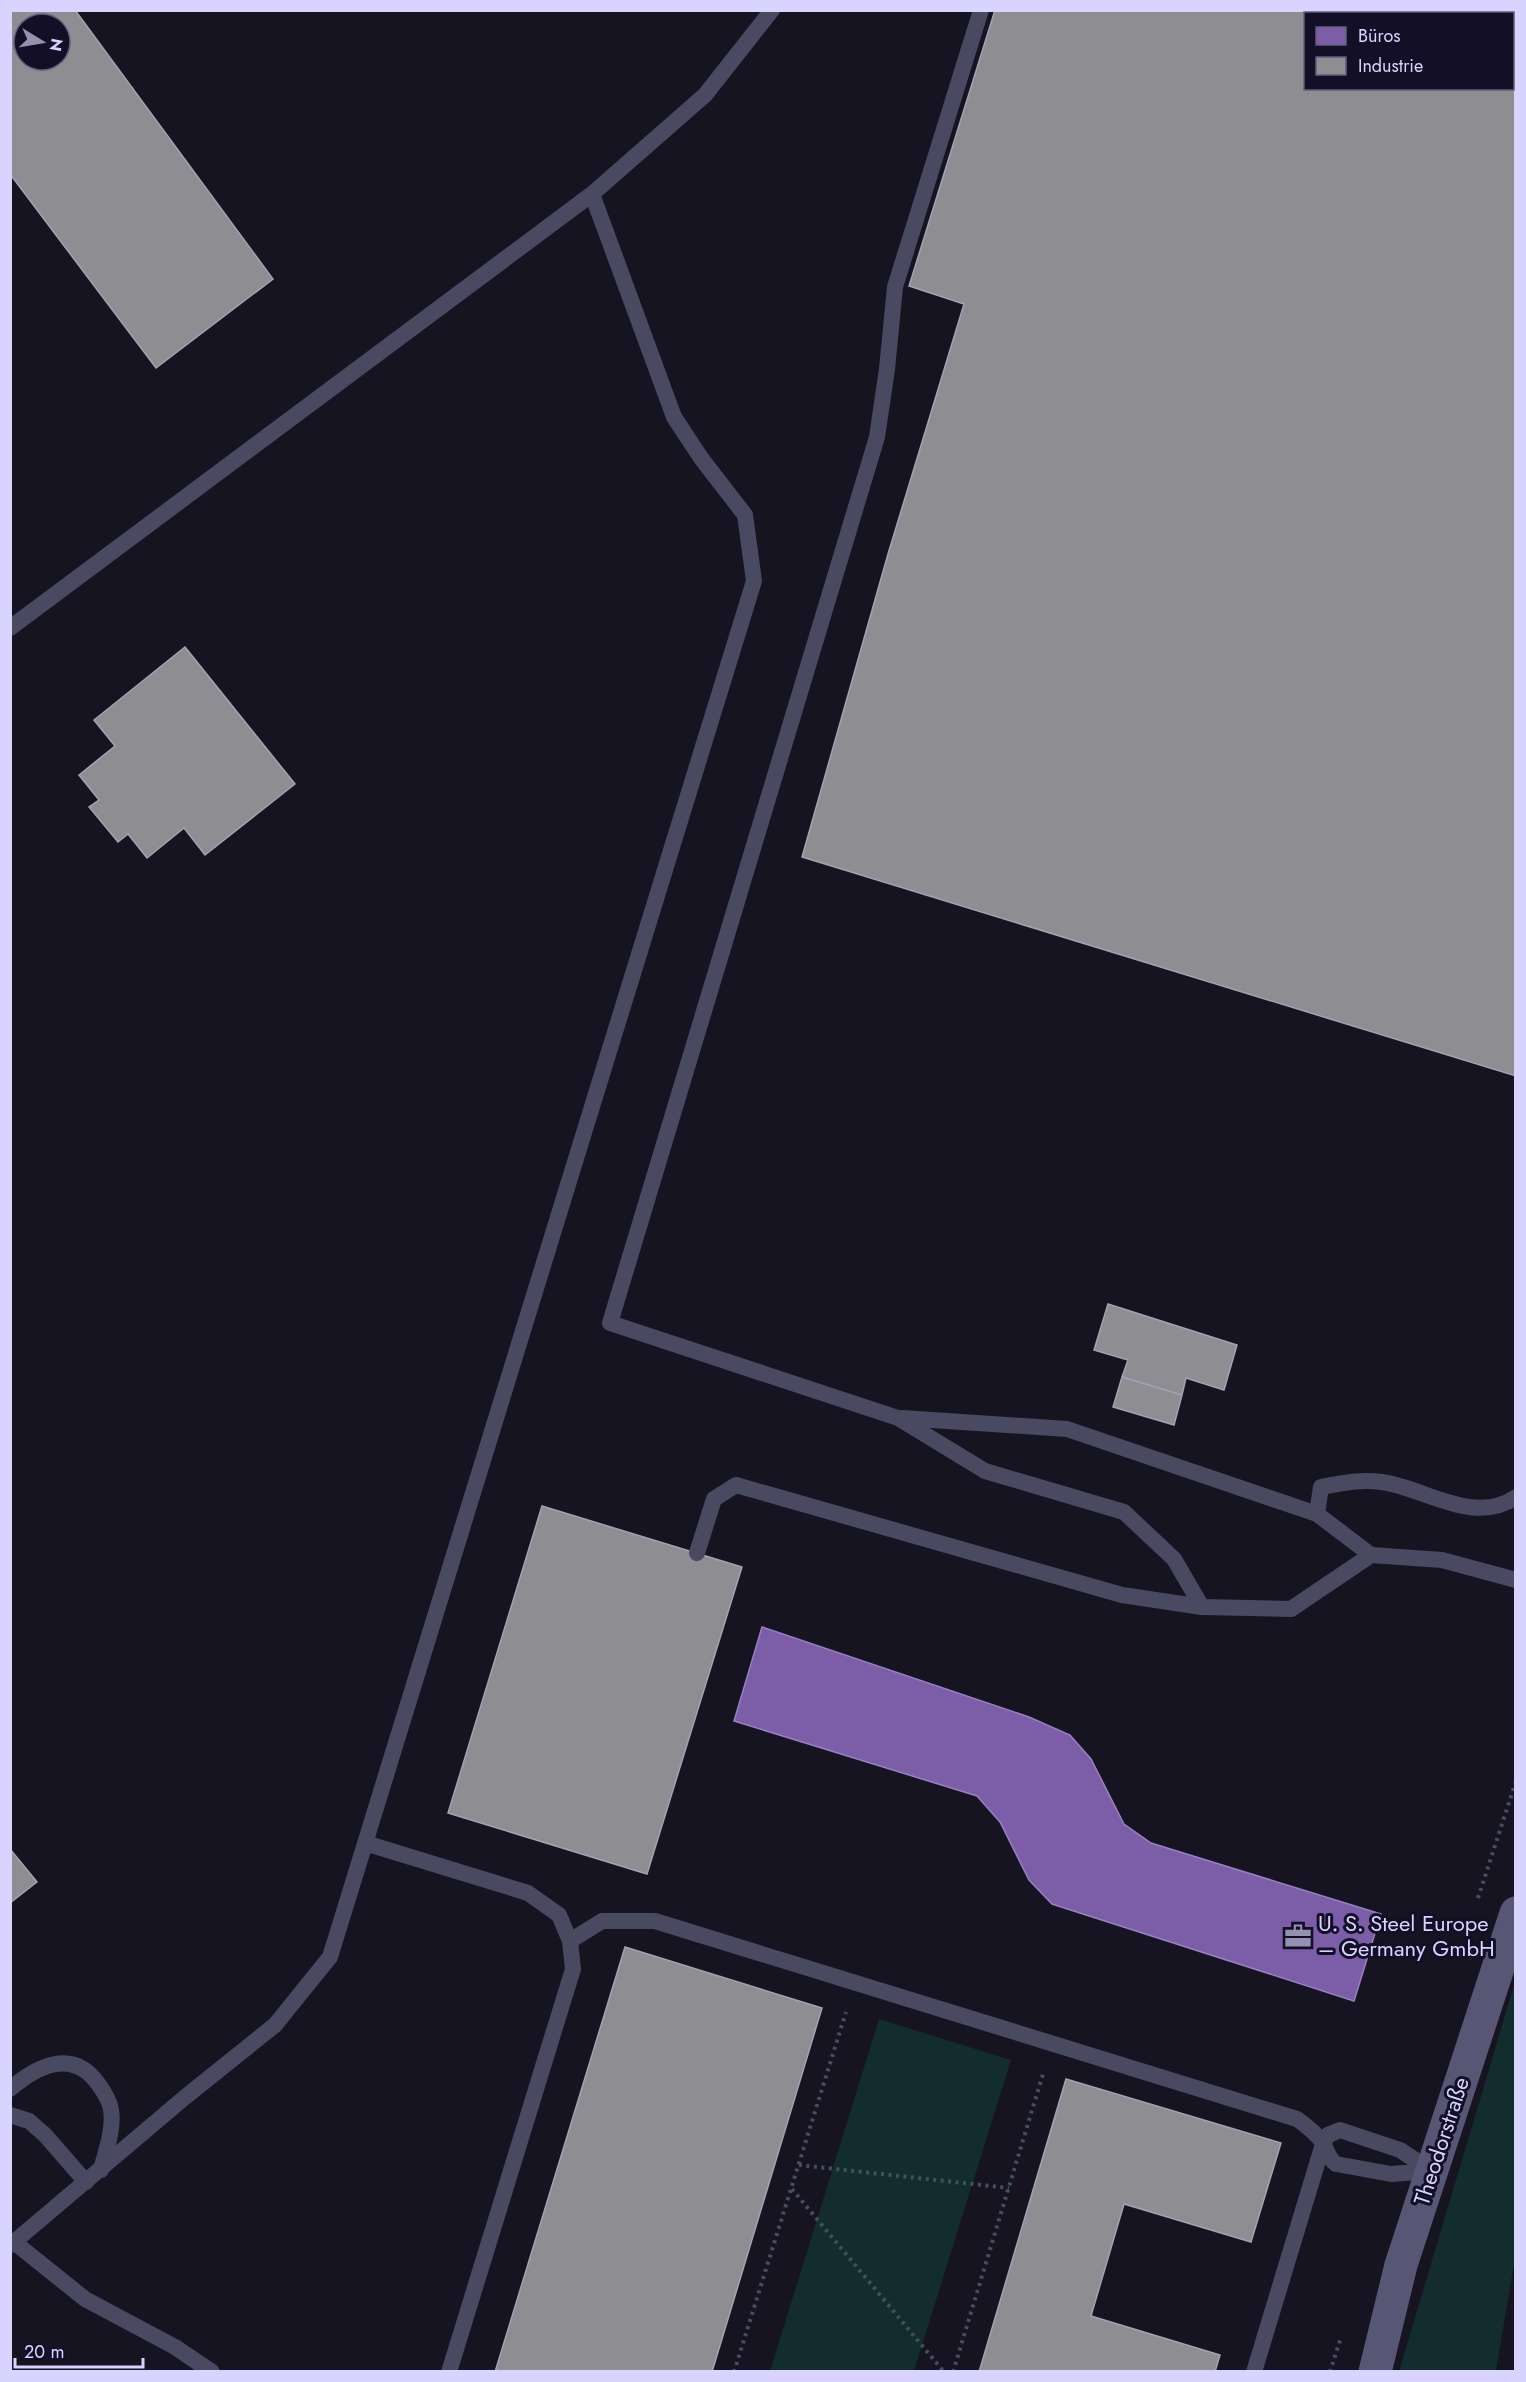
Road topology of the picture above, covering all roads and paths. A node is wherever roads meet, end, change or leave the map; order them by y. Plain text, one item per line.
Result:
1 (772, 10) edge
2 (981, 10) edge
3 (592, 194) junction
4 (10, 628) edge
5 (898, 1418) junction
6 (1515, 1497) edge
7 (1317, 1514) junction
8 (697, 1553) dead end
9 (1371, 1555) junction
10 (1515, 1580) edge
11 (1202, 1607) junction
12 (365, 1843) junction
13 (1515, 1913) edge
14 (570, 1941) junction
15 (855, 1982) junction
16 (1053, 2044) junction
17 (10, 2089) edge
18 (10, 2115) edge
19 (1323, 2144) junction
20 (799, 2165) junction
21 (101, 2170) junction
22 (1432, 2171) junction
23 (86, 2182) junction
24 (791, 2188) junction
25 (1009, 2188) junction
26 (12, 2243) edge
27 (212, 2372) edge
28 (449, 2372) edge
29 (734, 2372) edge
30 (944, 2372) edge
31 (953, 2372) edge
32 (1254, 2372) edge
33 (1375, 2372) edge

1 - 3 lane
2 - 5 lane
3 - 4 lane
3 - 12 lane
5 - 7 lane
5 - 11 lane
6 - 7 lane
7 - 9 lane
8 - 11 lane
9 - 10 lane
9 - 11 lane
12 - 14 lane
12 - 21 lane
13 - 22 main road, Theodorstraße
14 - 15 lane
14 - 28 lane
15 - 16 lane
15 - 20 path
16 - 19 lane
16 - 25 path
17 - 21 lane
18 - 23 lane
19 - 22 lane
19 - 22 lane
19 - 32 lane
20 - 24 path
20 - 25 path
21 - 23 lane
22 - 33 main road, Theodorstraße
23 - 26 lane
24 - 29 path
24 - 30 path
25 - 31 path
26 - 27 lane

